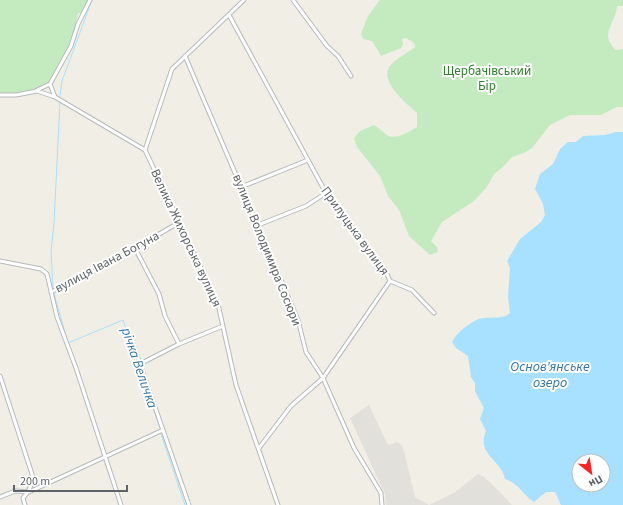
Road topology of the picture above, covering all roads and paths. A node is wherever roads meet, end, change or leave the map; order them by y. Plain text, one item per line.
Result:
1 (90, 0) edge
2 (244, 0) edge
3 (294, 0) edge
4 (229, 15) junction
5 (186, 56) junction
6 (351, 76) dead end
7 (50, 84) junction
8 (37, 91) junction
9 (0, 95) edge
10 (56, 97) junction
11 (145, 150) junction
12 (308, 160) junction
13 (241, 187) junction
14 (326, 193) junction
15 (180, 222) junction
16 (258, 225) junction
17 (135, 248) junction
18 (0, 261) edge
19 (390, 281) junction
20 (51, 292) junction
21 (434, 312) dead end
22 (223, 326) junction
23 (130, 335) dead end
24 (179, 344) junction
25 (140, 364) junction
26 (0, 376) edge
27 (323, 378) junction
28 (163, 430) junction
29 (259, 448) junction
30 (104, 456) junction
31 (29, 492) junction
32 (0, 497) edge
33 (25, 505) edge
34 (121, 505) edge
35 (189, 505) edge
36 (278, 505) edge
37 (382, 505) edge

1 - 7 street
2 - 4 street
3 - 6 street
4 - 5 street
4 - 12 street, Прилуцька вулиця
5 - 11 street
5 - 13 street, вулиця Володимира Сосюри
7 - 8 street
7 - 10 street
8 - 9 street
8 - 10 street
10 - 11 street
11 - 15 street, Велика Жихорська вулиця
12 - 13 street
12 - 14 street, Прилуцька вулиця
13 - 16 street, вулиця Володимира Сосюри
14 - 16 street
14 - 19 street, Прилуцька вулиця
15 - 17 street, вулиця Івана Богуна
15 - 22 street, Велика Жихорська вулиця
16 - 27 street, вулиця Володимира Сосюри
17 - 20 street, вулиця Івана Богуна
17 - 24 street
18 - 20 street, вулиця Івана Богуна
19 - 21 street
19 - 27 street, Прилуцька вулиця
20 - 30 street
22 - 24 street
22 - 29 street, Велика Жихорська вулиця
23 - 25 street
24 - 25 street
25 - 28 street
26 - 31 street
27 - 29 street, Прилуцька вулиця
27 - 37 street, вулиця Володимира Сосюри
28 - 30 street
28 - 35 street
29 - 36 street, Велика Жихорська вулиця
30 - 31 street
30 - 34 street
31 - 32 street
31 - 33 street

